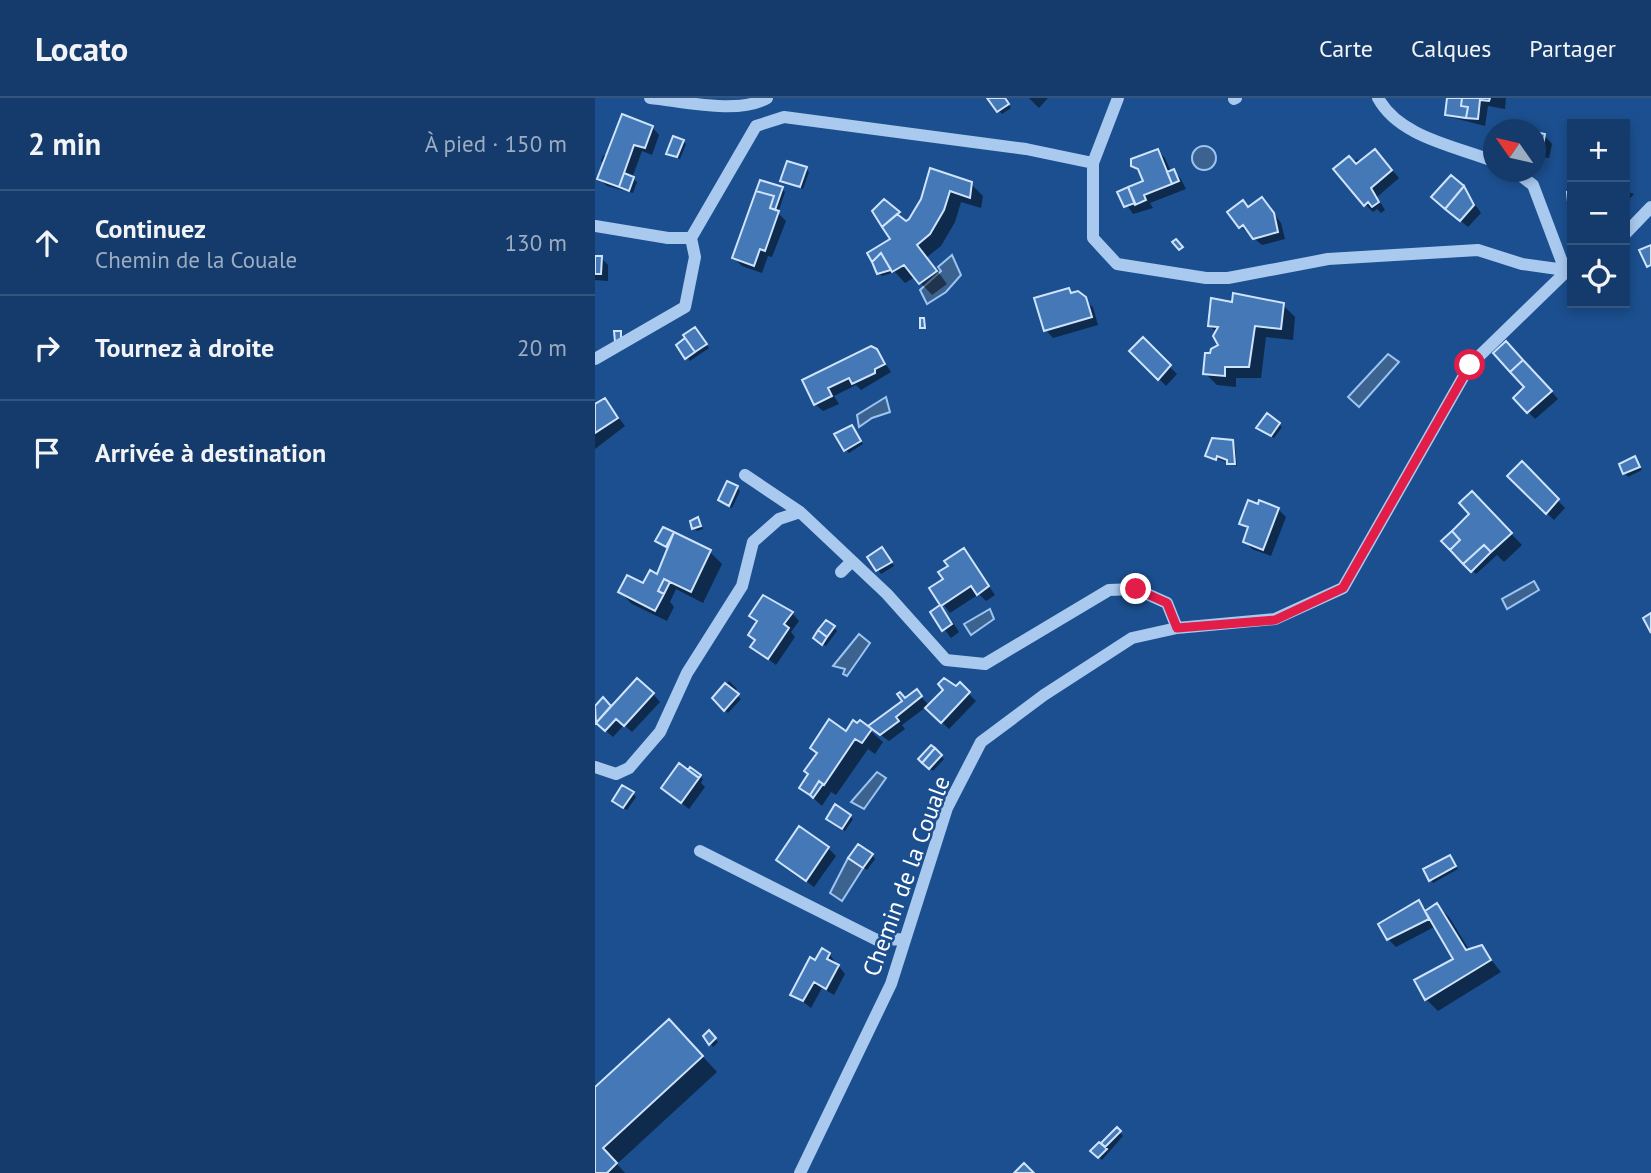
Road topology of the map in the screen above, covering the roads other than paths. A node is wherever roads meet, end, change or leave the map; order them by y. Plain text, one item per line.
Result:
1 (650, 98) edge
2 (767, 98) edge
3 (1118, 98) edge
4 (1378, 98) edge
5 (1483, 156) edge
6 (1093, 163) junction
7 (1527, 182) edge
8 (1651, 207) edge
9 (595, 226) edge
10 (1630, 229) edge
11 (691, 238) junction
12 (1567, 264) edge
13 (1567, 268) edge
14 (1567, 270) edge
15 (595, 359) edge
16 (745, 475) dead end
17 (800, 512) junction
18 (852, 561) junction
19 (841, 572) dead end
20 (1177, 628) junction
21 (595, 767) edge
22 (700, 851) dead end
23 (905, 939) junction
24 (800, 1173) edge

1 - 2 street
3 - 6 street
4 - 5 street
6 - 11 street
6 - 13 street
7 - 12 street
8 - 10 street
9 - 11 street
11 - 15 street
14 - 20 street, Chemin de la Couale
16 - 17 street
17 - 18 street
17 - 21 street
18 - 19 street
18 - 20 street
20 - 23 street, Chemin de la Couale
22 - 23 street
23 - 24 street, Chemin de la Couale

